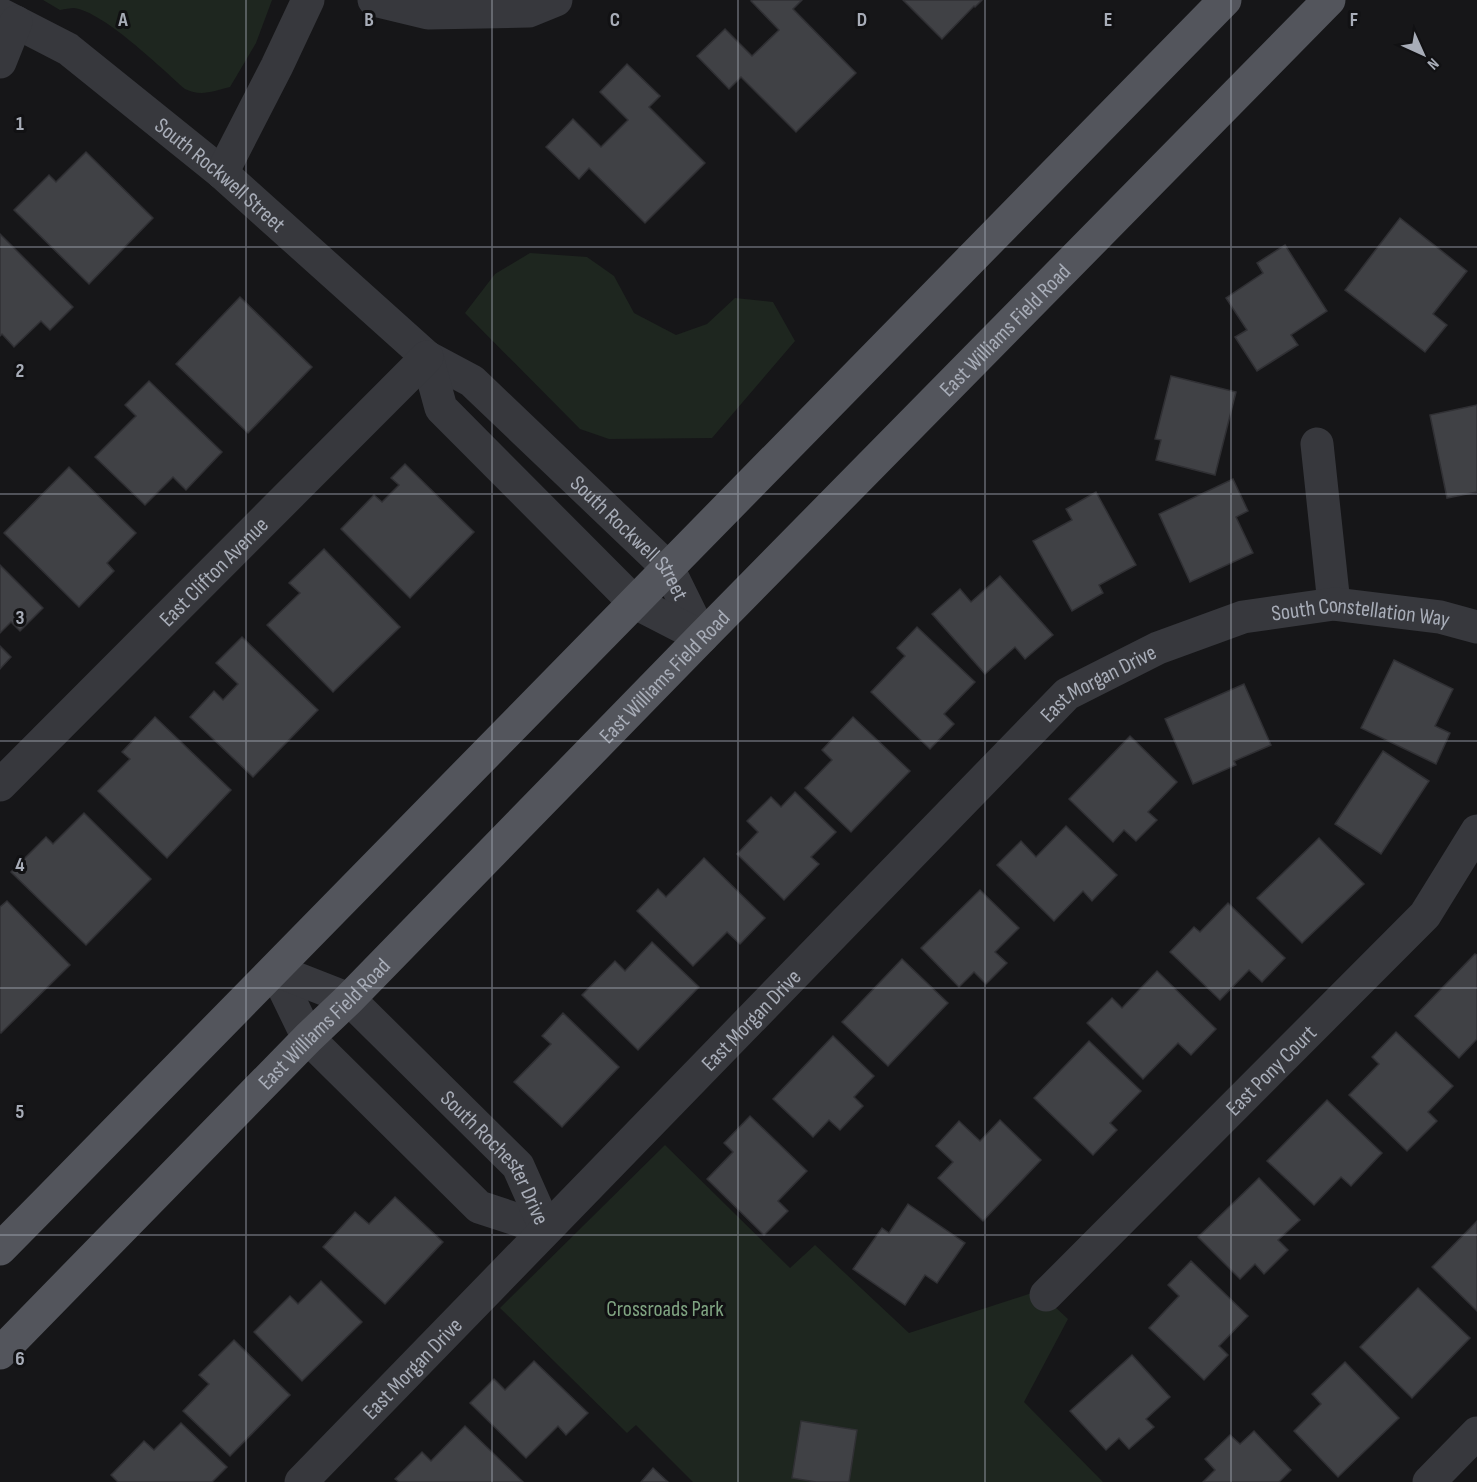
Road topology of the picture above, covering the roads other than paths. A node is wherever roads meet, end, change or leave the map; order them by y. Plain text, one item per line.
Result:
1 (308, 0) edge
2 (374, 0) edge
3 (556, 0) edge
4 (1225, 0) edge
5 (1329, 0) edge
6 (8, 18) edge
7 (0, 62) edge
8 (222, 173) junction
9 (427, 357) junction
10 (1317, 444) dead end
11 (668, 568) junction
12 (634, 602) junction
13 (1334, 604) junction
14 (1243, 617) joint
15 (1477, 627) edge
16 (702, 637) junction
17 (0, 785) edge
18 (1477, 831) edge
19 (275, 970) junction
20 (349, 999) junction
21 (308, 1038) junction
22 (546, 1230) junction
23 (0, 1249) edge
24 (1046, 1295) dead end
25 (0, 1353) edge
26 (1477, 1433) edge
27 (301, 1482) edge
28 (1429, 1482) edge

1 - 8 street
2 - 3 street
4 - 11 main road
5 - 16 main road, East Williams Field Road
6 - 7 street
6 - 8 street, South Rockwell Street
8 - 9 street, South Rockwell Street
9 - 11 street, South Rockwell Street
9 - 12 street, South Rockwell Street
9 - 17 street, East Clifton Avenue
10 - 13 street
11 - 12 main road
11 - 16 street, South Rockwell Street
12 - 16 street, South Rockwell Street
12 - 19 main road
13 - 14 street, South Constellation Way
13 - 15 street, South Constellation Way
14 - 22 street, East Morgan Drive
16 - 20 main road, East Williams Field Road
18 - 24 street, East Pony Court
19 - 20 street, South Rochester Drive
19 - 21 street, South Rochester Drive
19 - 23 main road
20 - 21 main road, East Williams Field Road
20 - 22 street, South Rochester Drive
21 - 22 street, South Rochester Drive
21 - 25 main road, East Williams Field Road
22 - 27 street, East Morgan Drive
26 - 28 street

